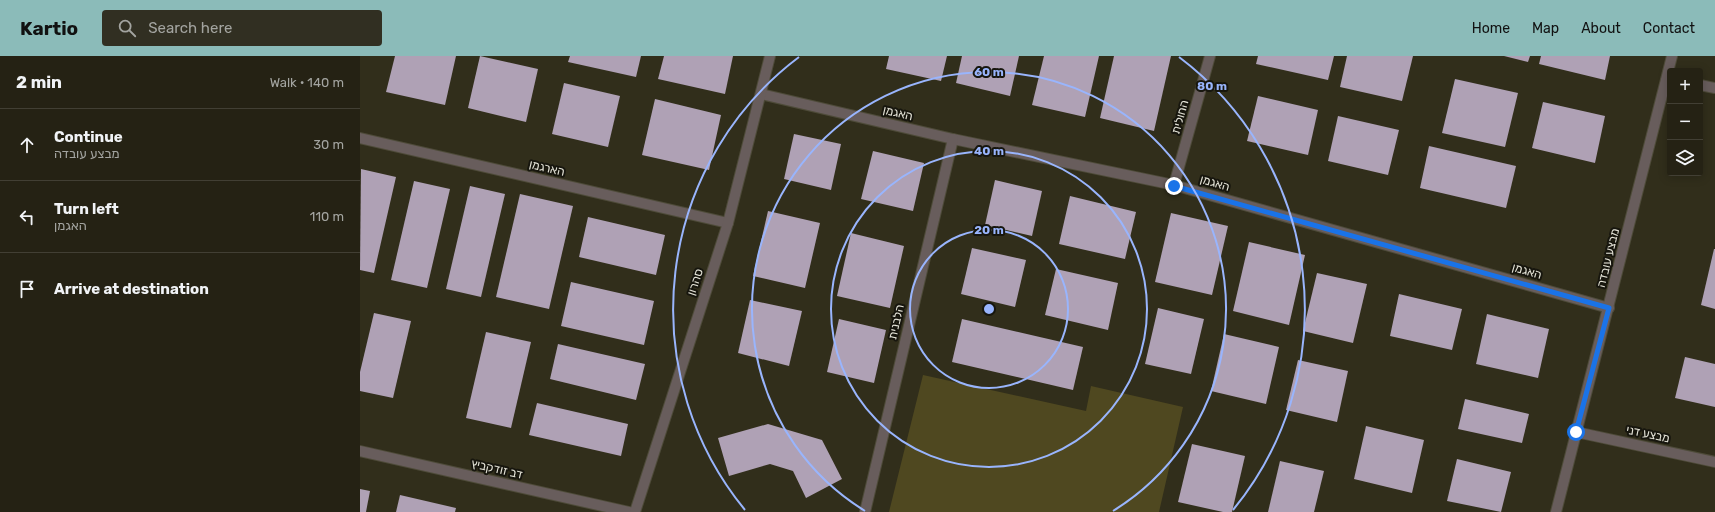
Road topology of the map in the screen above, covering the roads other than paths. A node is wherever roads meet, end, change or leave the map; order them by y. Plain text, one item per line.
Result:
1 (770, 56) edge
2 (1210, 56) edge
3 (1672, 56) edge
4 (1670, 68) edge
5 (1667, 83) edge
6 (1703, 86) edge
7 (1715, 88) edge
8 (761, 94) junction
9 (360, 138) edge
10 (953, 139) junction
11 (1174, 186) junction
12 (728, 224) junction
13 (1609, 308) junction
14 (1576, 432) junction
15 (360, 451) edge
16 (1715, 462) edge
17 (629, 512) edge
18 (635, 512) edge
19 (865, 512) edge
20 (1556, 512) edge

1 - 8 street, סהרון
2 - 11 street, החולית
3 - 4 street, מבצע עובדה
5 - 13 street, מבצע עובדה
6 - 7 street
8 - 10 street, האגמן
8 - 12 street, סהרון
9 - 12 street, הארגמן
10 - 11 street, האגמן
10 - 19 street, הלבנית
11 - 13 street, האגמן
12 - 18 street, סהרון
13 - 14 street, מבצע עובדה
14 - 16 street, מבצע דני
14 - 20 street, מבצע עובדה
15 - 17 street, דב זודקביץ

